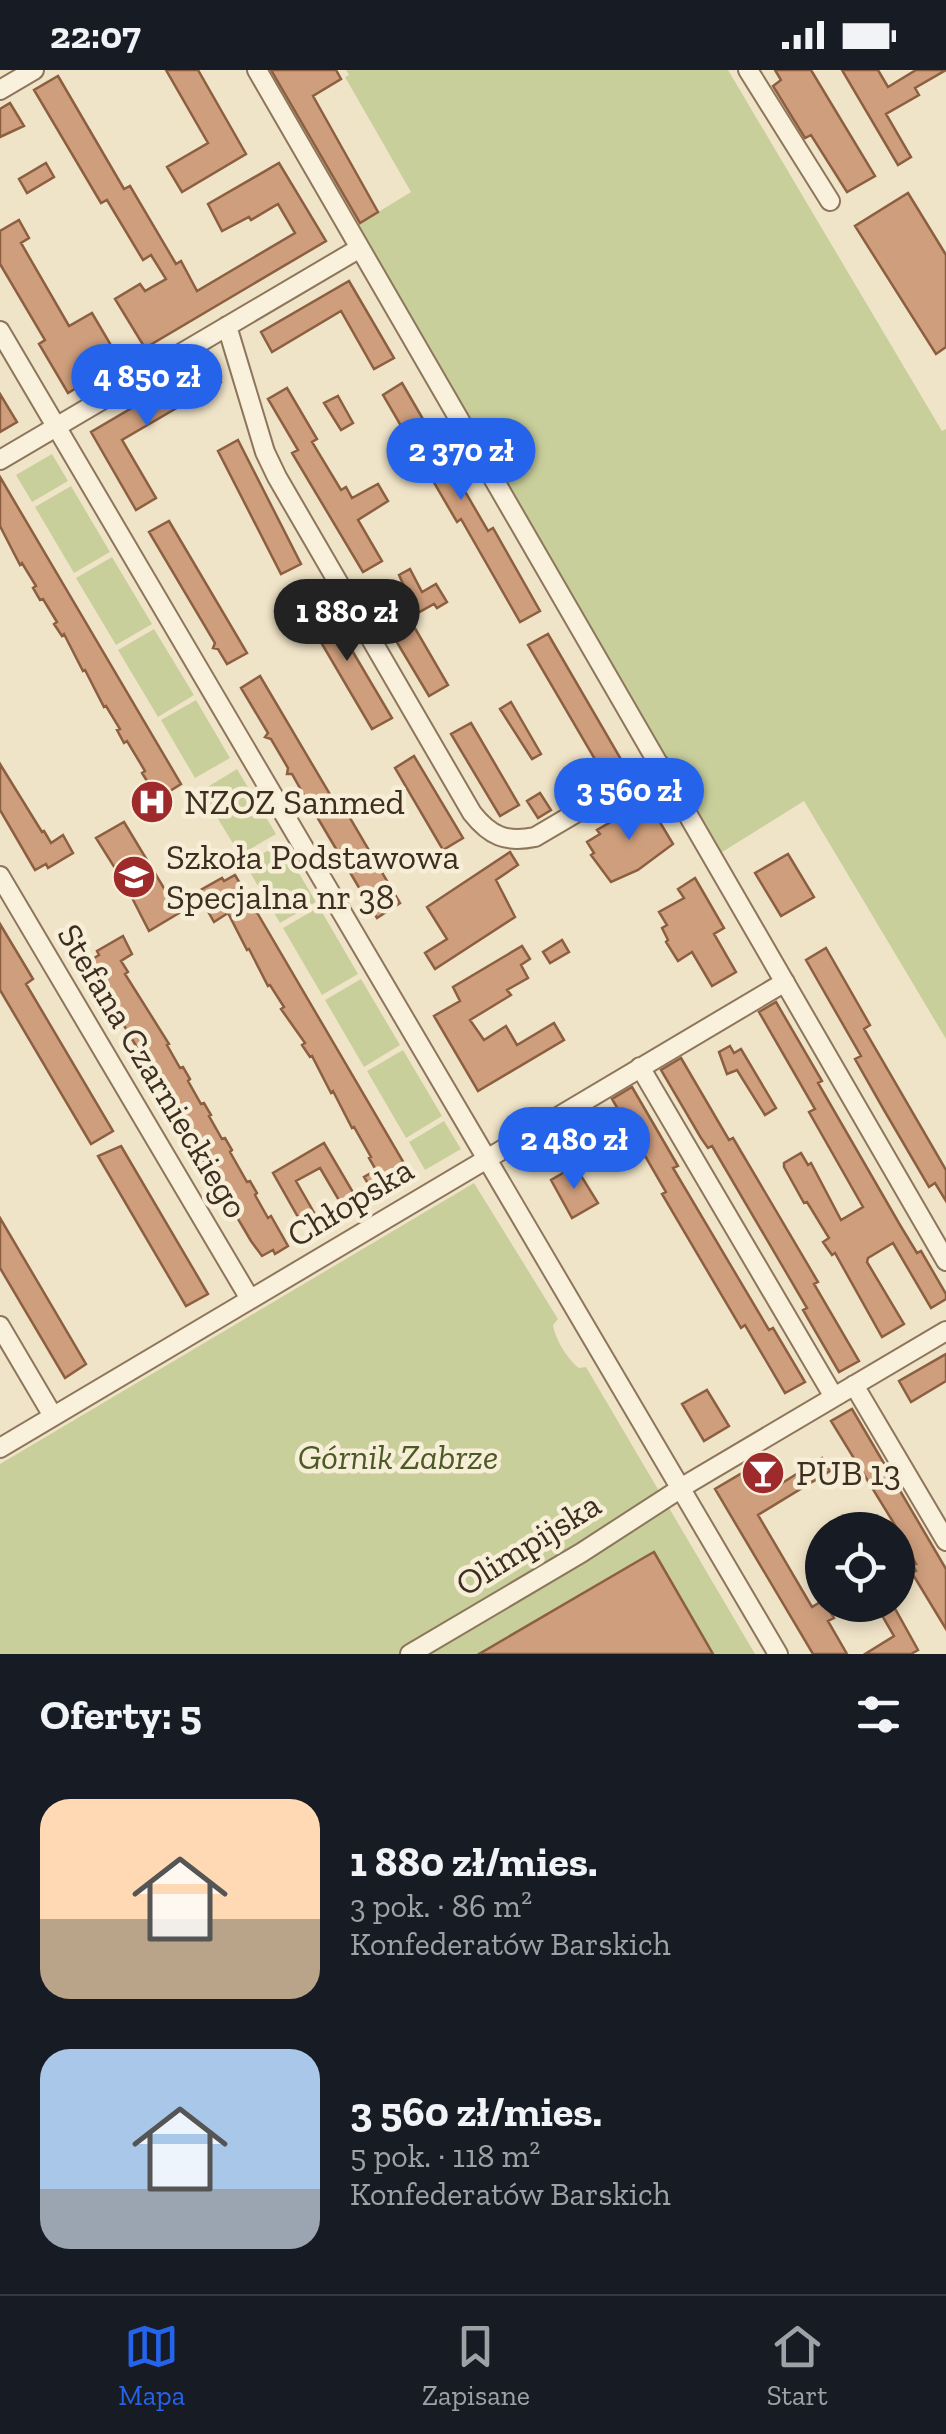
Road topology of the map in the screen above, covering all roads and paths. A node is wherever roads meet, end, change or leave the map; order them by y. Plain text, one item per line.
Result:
1 (34, 70) edge
2 (257, 70) edge
3 (748, 70) edge
4 (0, 90) edge
5 (830, 201) dead end
6 (360, 248) junction
7 (227, 326) junction
8 (0, 331) edge
9 (56, 426) junction
10 (0, 460) edge
11 (658, 764) junction
12 (0, 876) edge
13 (785, 982) junction
14 (640, 1066) junction
15 (487, 1158) junction
16 (946, 1261) edge
17 (250, 1299) junction
18 (0, 1326) edge
19 (946, 1331) edge
20 (854, 1385) junction
21 (834, 1397) junction
22 (54, 1416) junction
23 (0, 1448) edge
24 (680, 1488) junction
25 (946, 1541) edge
26 (410, 1654) edge
27 (778, 1654) edge

1 - 4 street
2 - 6 street
3 - 5 street
6 - 7 street
6 - 11 street
7 - 9 street
7 - 11 street
8 - 9 street
9 - 10 street
9 - 15 street
11 - 13 street
12 - 17 street, Stefana Czarnieckiego
13 - 14 street, Chłopska
13 - 16 street
14 - 15 street, Chłopska
14 - 21 street
15 - 17 street, Chłopska
15 - 24 street
17 - 22 street, Chłopska
18 - 22 street
19 - 20 street, Olimpijska
20 - 21 street, Olimpijska
20 - 25 street
21 - 24 street, Olimpijska
22 - 23 street, Chłopska
24 - 26 street, Olimpijska
24 - 27 street

